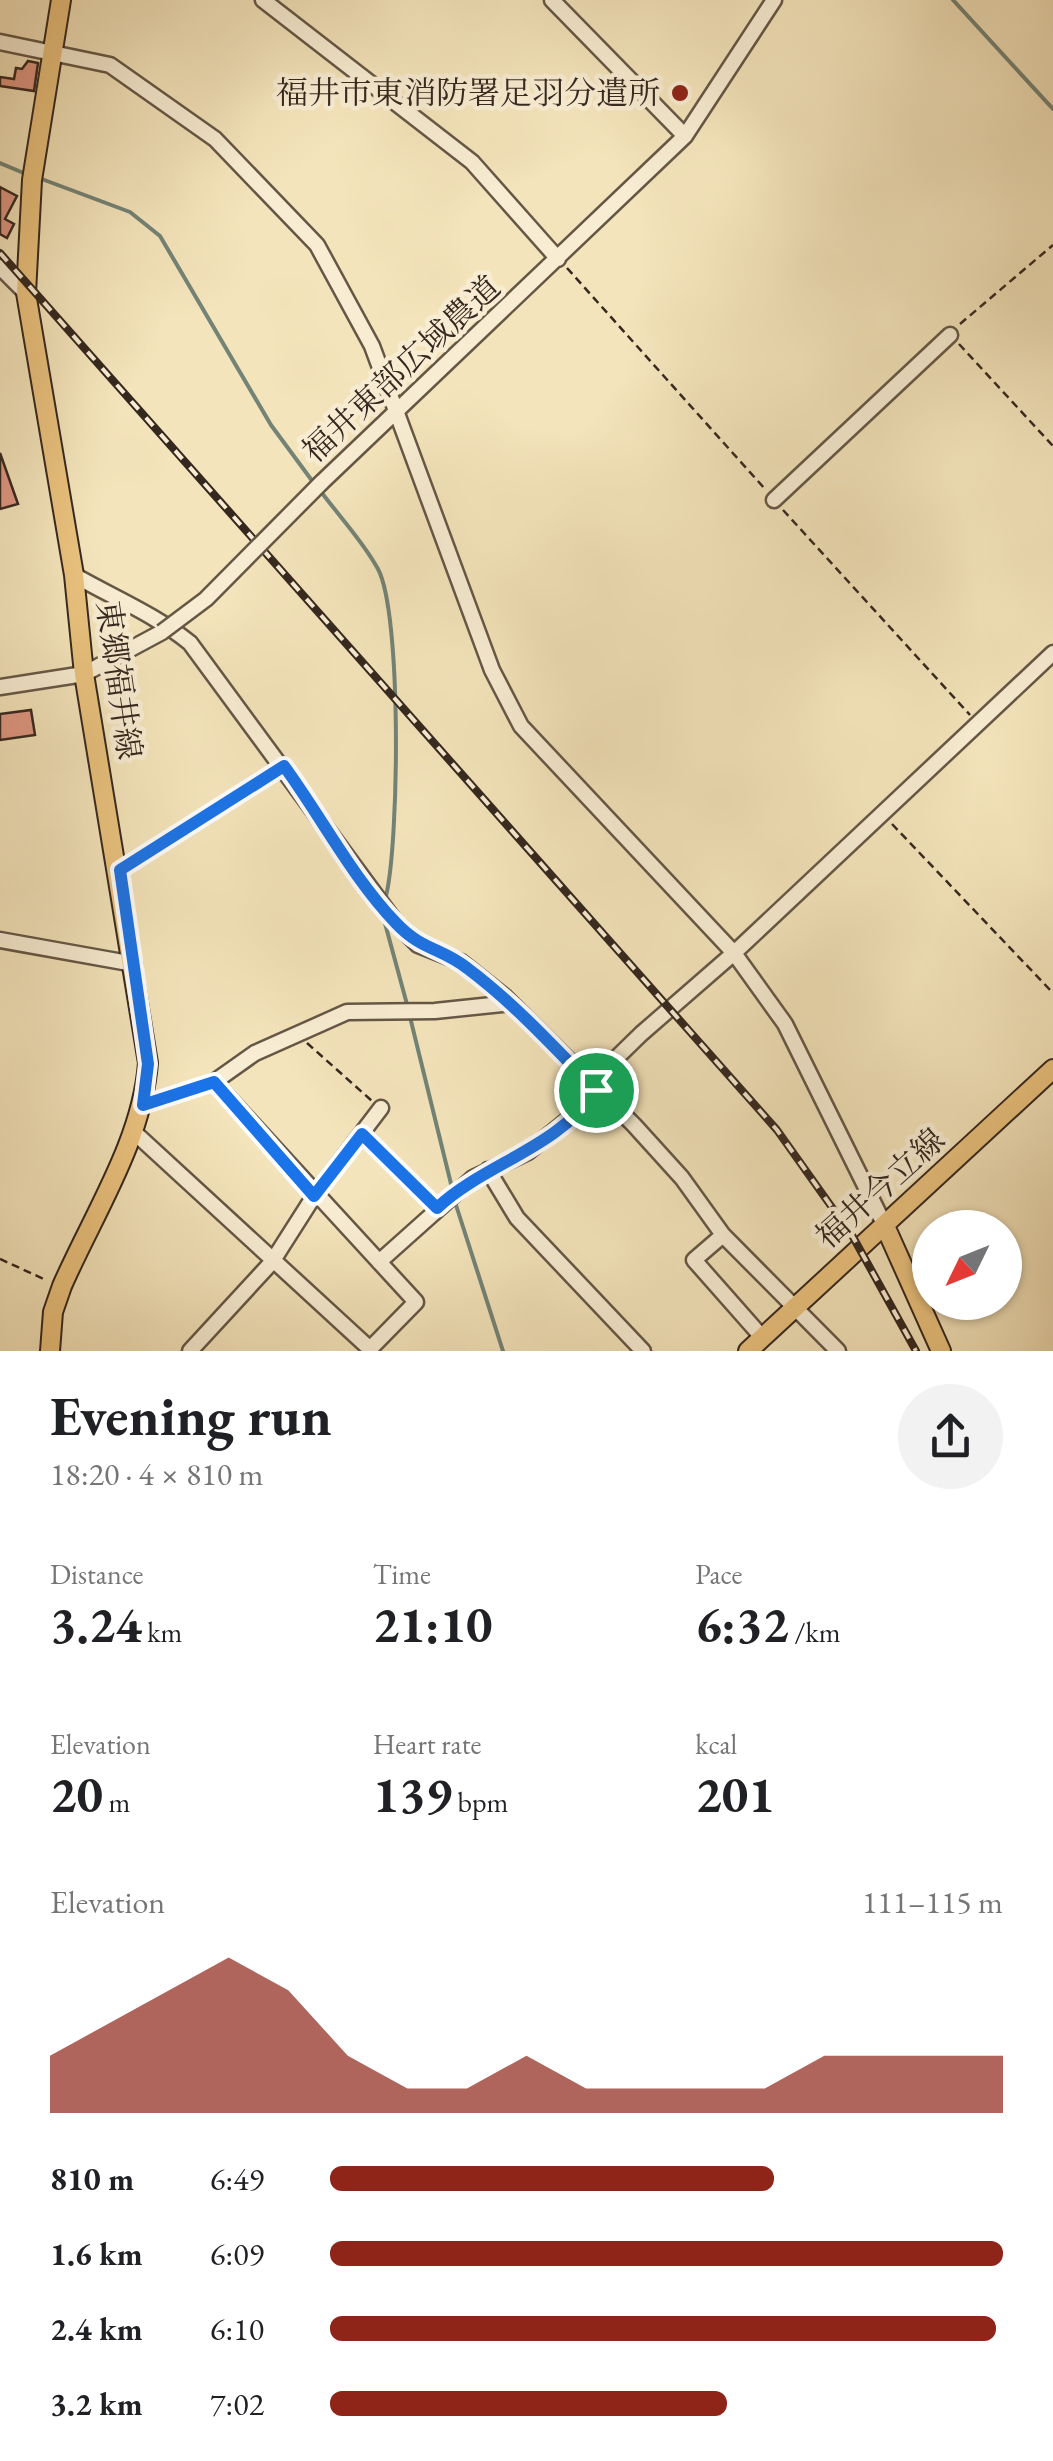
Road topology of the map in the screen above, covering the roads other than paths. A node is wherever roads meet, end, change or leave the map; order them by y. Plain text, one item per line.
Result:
1 (61, 0) edge
2 (263, 0) edge
3 (552, 0) edge
4 (774, 0) edge
5 (0, 42) edge
6 (52, 51) junction
7 (685, 136) junction
8 (558, 258) junction
9 (0, 268) edge
10 (26, 293) junction
11 (950, 335) road end
12 (396, 412) junction
13 (774, 500) dead end
14 (74, 574) junction
15 (1053, 653) edge
16 (84, 674) junction
17 (0, 687) edge
18 (284, 766) junction
19 (120, 870) junction
20 (0, 940) edge
21 (734, 953) junction
22 (134, 964) junction
23 (511, 1003) junction
24 (1053, 1069) edge
25 (214, 1082) junction
26 (596, 1090) junction
27 (143, 1105) junction
28 (380, 1108) road end
29 (135, 1133) junction
30 (362, 1134) junction
31 (488, 1170) junction
32 (314, 1196) junction
33 (447, 1199) junction
34 (885, 1226) junction
35 (723, 1235) junction
36 (272, 1262) junction
37 (379, 1262) junction
38 (796, 1306) junction
39 (762, 1337) junction
40 (50, 1351) edge
41 (190, 1351) edge
42 (644, 1351) edge
43 (748, 1351) edge
44 (838, 1351) edge
45 (940, 1351) edge

1 - 6 main road, 東郷福井線
2 - 8 street
3 - 7 street
4 - 7 street, 福井東部広域農道
5 - 6 street
6 - 10 main road, 東郷福井線
6 - 12 street
7 - 8 street, 福井東部広域農道
8 - 12 street, 福井東部広域農道
9 - 10 street
10 - 14 main road, 東郷福井線
11 - 13 street
12 - 16 street, 福井東部広域農道, bridge
12 - 21 street
14 - 16 main road, 東郷福井線
14 - 18 street
15 - 21 street
16 - 17 street, 福井東部広域農道
16 - 19 main road, 東郷福井線
18 - 19 street
18 - 23 street
19 - 22 main road, 東郷福井線
20 - 22 street
21 - 26 street
21 - 34 street
22 - 27 main road, 東郷福井線
23 - 25 street
23 - 26 street
24 - 34 main road, 福井今立線
25 - 27 street
25 - 32 street
26 - 31 street
26 - 35 street
27 - 29 main road, 東郷福井線
28 - 30 street
29 - 36 street
29 - 40 main road, 東郷福井線
30 - 32 street
30 - 33 street
31 - 33 street
31 - 42 street
32 - 36 street
32 - 37 street
33 - 37 street
34 - 38 main road, 福井今立線
34 - 45 main road
35 - 38 street
35 - 39 street
36 - 37 street
36 - 41 street
38 - 39 main road, 福井今立線
38 - 44 street
39 - 43 main road, 福井今立線

